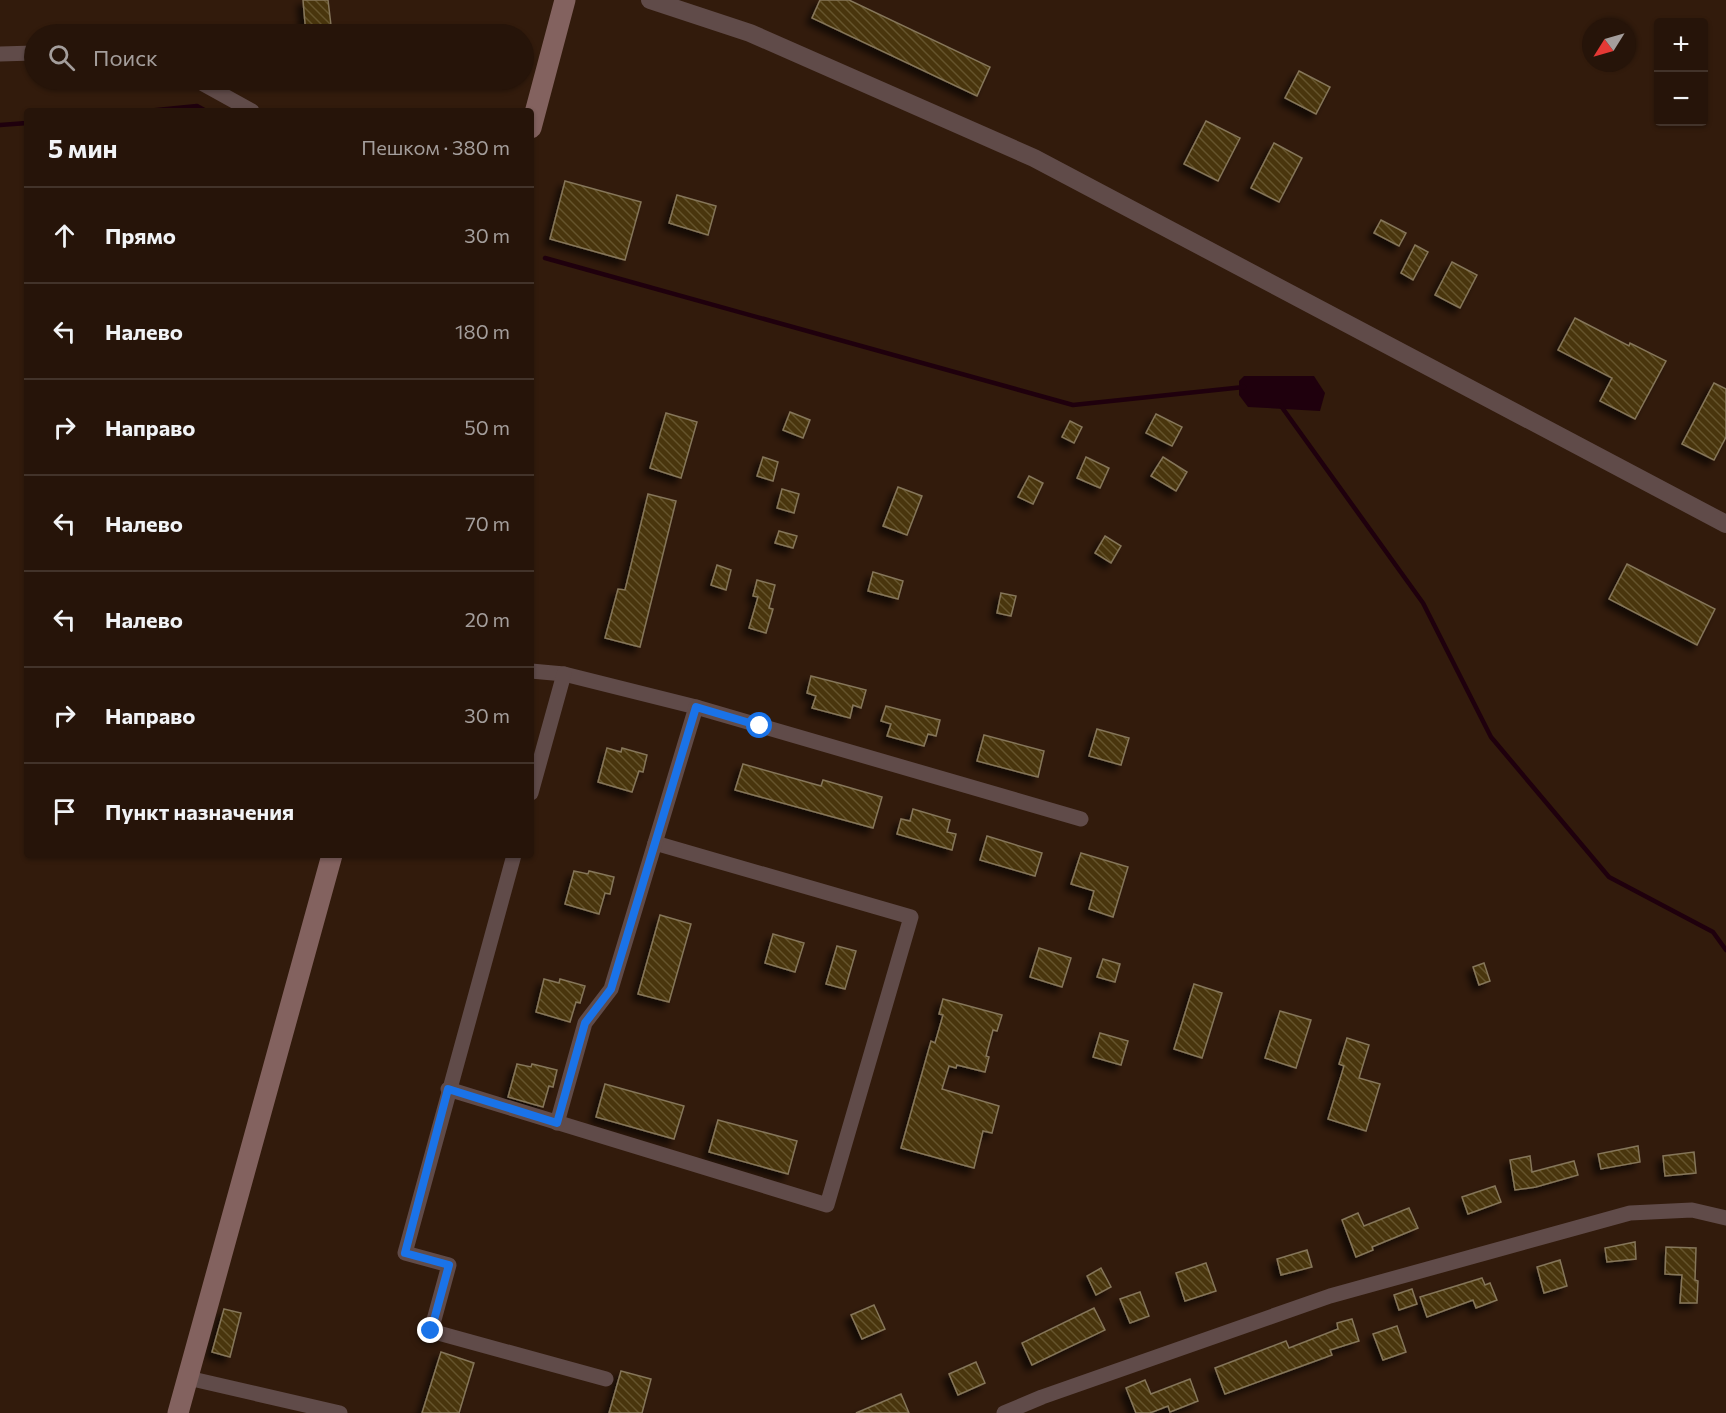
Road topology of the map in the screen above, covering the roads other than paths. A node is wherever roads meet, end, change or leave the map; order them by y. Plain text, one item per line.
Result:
1 (565, 0) edge
2 (650, 0) edge
3 (24, 53) edge
4 (0, 54) edge
5 (214, 90) edge
6 (247, 108) edge
7 (534, 113) edge
8 (1726, 524) edge
9 (534, 671) edge
10 (564, 674) junction
11 (696, 707) junction
12 (534, 782) edge
13 (1081, 819) dead end
14 (655, 843) junction
15 (331, 858) edge
16 (513, 858) edge
17 (448, 1089) junction
18 (557, 1123) junction
19 (1726, 1218) edge
20 (188, 1378) junction
21 (606, 1379) dead end
22 (178, 1413) edge
23 (340, 1413) edge
24 (1004, 1413) edge

1 - 7 main road
2 - 8 street
3 - 4 street
5 - 6 street
9 - 10 street
10 - 11 street
10 - 12 street
11 - 13 street
11 - 14 street
14 - 18 street
14 - 18 street
15 - 20 main road
16 - 17 street
17 - 18 street
17 - 21 street
19 - 24 street
20 - 22 main road
20 - 23 street

